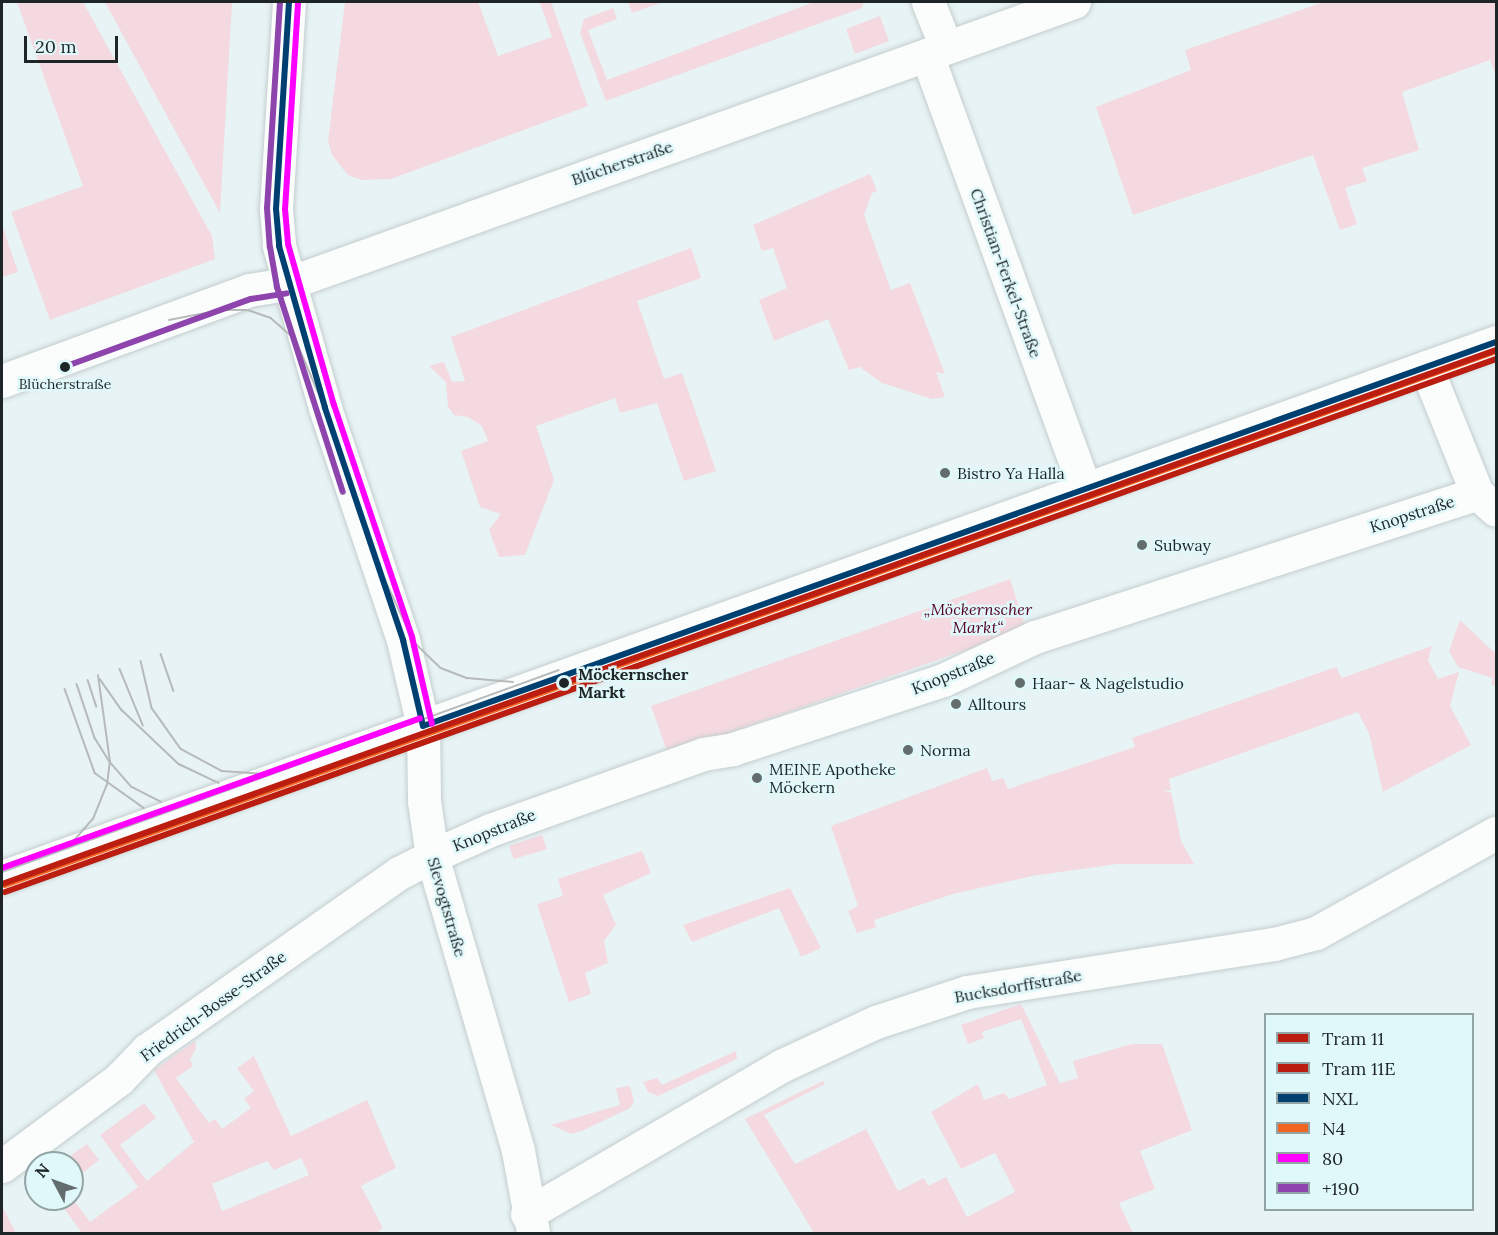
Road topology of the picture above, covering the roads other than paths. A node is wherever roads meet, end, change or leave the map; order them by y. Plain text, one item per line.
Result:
1 (289, 2) edge
2 (928, 2) edge
3 (1074, 2) edge
4 (937, 51) junction
5 (286, 284) junction
6 (1497, 342) edge
7 (1426, 367) junction
8 (2, 381) edge
9 (1085, 490) junction
10 (1487, 502) edge
11 (423, 726) junction
12 (1497, 833) edge
13 (432, 856) junction
14 (2, 877) edge
15 (2, 1166) edge
16 (530, 1224) edge

1 - 5 street
2 - 4 street, Christian-Ferkel-Straße
3 - 4 street, Blücherstraße
4 - 5 street, Blücherstraße
4 - 9 street, Christian-Ferkel-Straße
5 - 8 street, Blücherstraße
5 - 11 street, Slevogtstraße
6 - 7 street
7 - 9 street
7 - 10 street
9 - 11 street
10 - 13 street, Knopstraße
11 - 13 street, Slevogtstraße
11 - 14 street
12 - 16 street, Bucksdorffstraße
13 - 15 street, Friedrich-Bosse-Straße
13 - 16 street, Slevogtstraße

